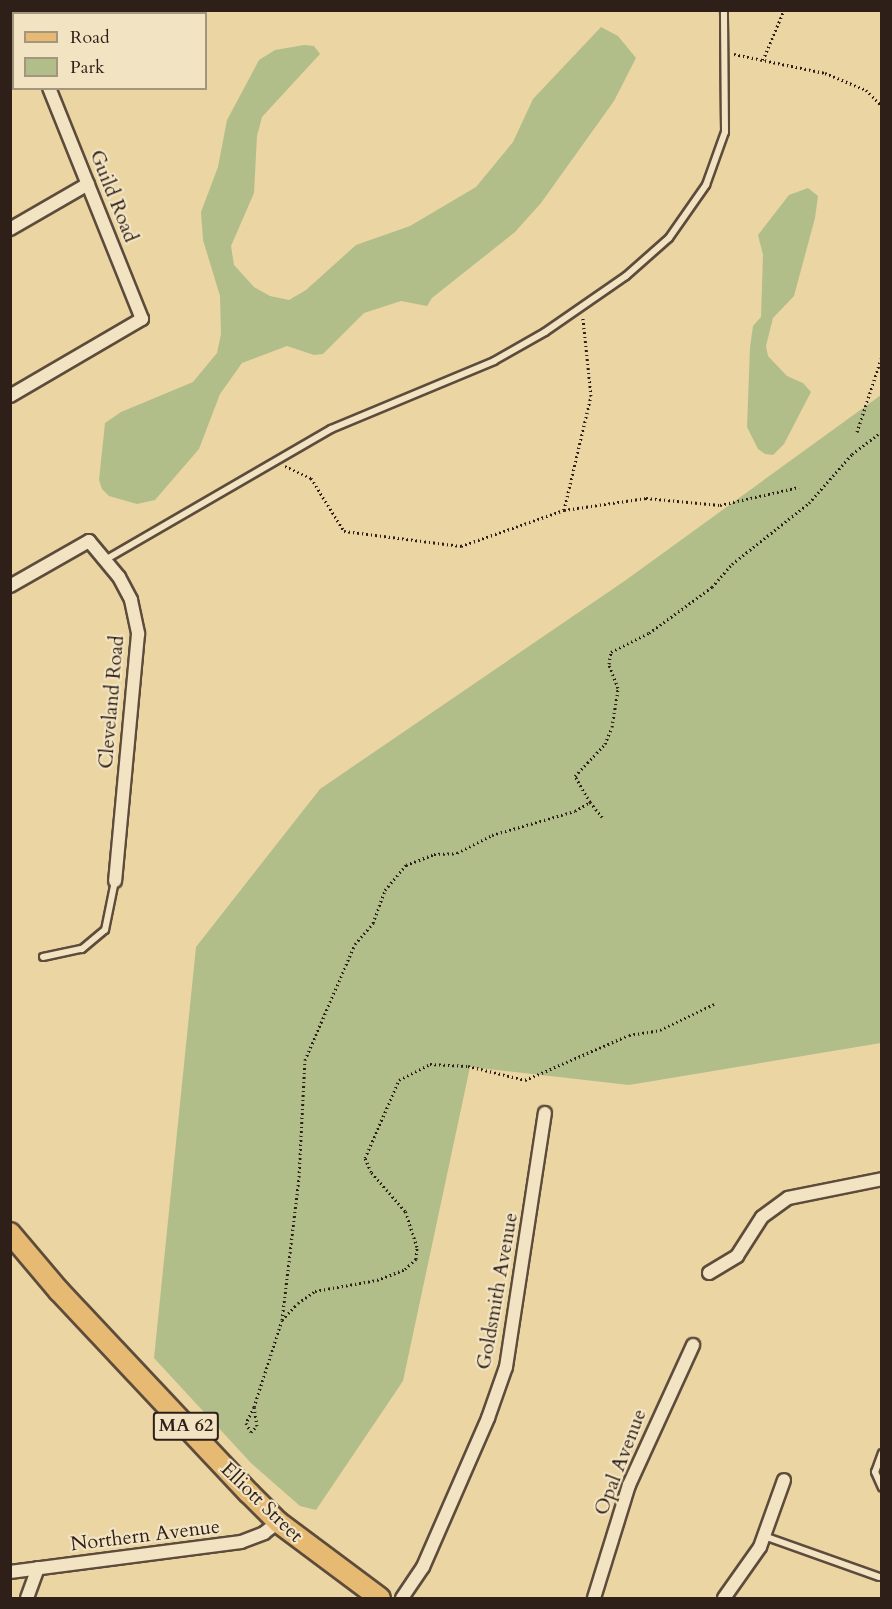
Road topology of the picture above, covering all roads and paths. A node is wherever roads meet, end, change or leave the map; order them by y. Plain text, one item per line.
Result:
1 (724, 10) edge
2 (784, 10) edge
3 (726, 52) junction
4 (763, 60) junction
5 (50, 90) edge
6 (882, 106) edge
7 (88, 184) junction
8 (10, 229) edge
9 (584, 306) junction
10 (882, 356) edge
11 (10, 396) edge
12 (882, 431) edge
13 (857, 432) dead end
14 (276, 462) junction
15 (799, 488) dead end
16 (564, 510) junction
17 (105, 560) junction
18 (10, 586) edge
19 (590, 802) junction
20 (603, 818) dead end
21 (115, 881) joint
22 (43, 957) dead end
23 (714, 1004) dead end
24 (545, 1113) dead end
25 (882, 1179) edge
26 (10, 1233) edge
27 (710, 1273) dead end
28 (282, 1320) junction
29 (693, 1345) dead end
30 (254, 1407) junction
31 (882, 1453) edge
32 (784, 1480) dead end
33 (882, 1488) edge
34 (278, 1522) junction
35 (764, 1536) junction
36 (38, 1568) junction
37 (10, 1572) edge
38 (879, 1577) dead end
39 (27, 1599) edge
40 (380, 1599) edge
41 (402, 1599) edge
42 (594, 1599) edge
43 (724, 1599) edge

1 - 3 lane
2 - 4 path
3 - 4 path
3 - 9 lane
4 - 6 path
5 - 7 street, Guild Road
7 - 8 street
7 - 11 street, Guild Road
9 - 14 lane
9 - 16 path
10 - 13 path
12 - 19 path
14 - 16 path
14 - 17 lane
15 - 16 path
17 - 18 street, Cleveland Road
17 - 21 street, Cleveland Road
19 - 20 path
19 - 28 path
21 - 22 lane
23 - 28 path
24 - 41 street, Goldsmith Avenue
25 - 27 street
26 - 34 main road, Elliott Street / MA 62
28 - 30 path
29 - 42 street, Opal Avenue
30 - 30 path
31 - 33 lane
32 - 35 street
34 - 36 street, Northern Avenue
34 - 40 main road, Elliott Street / MA 62
35 - 38 lane
35 - 43 street
36 - 37 street, Northern Avenue
36 - 39 street

